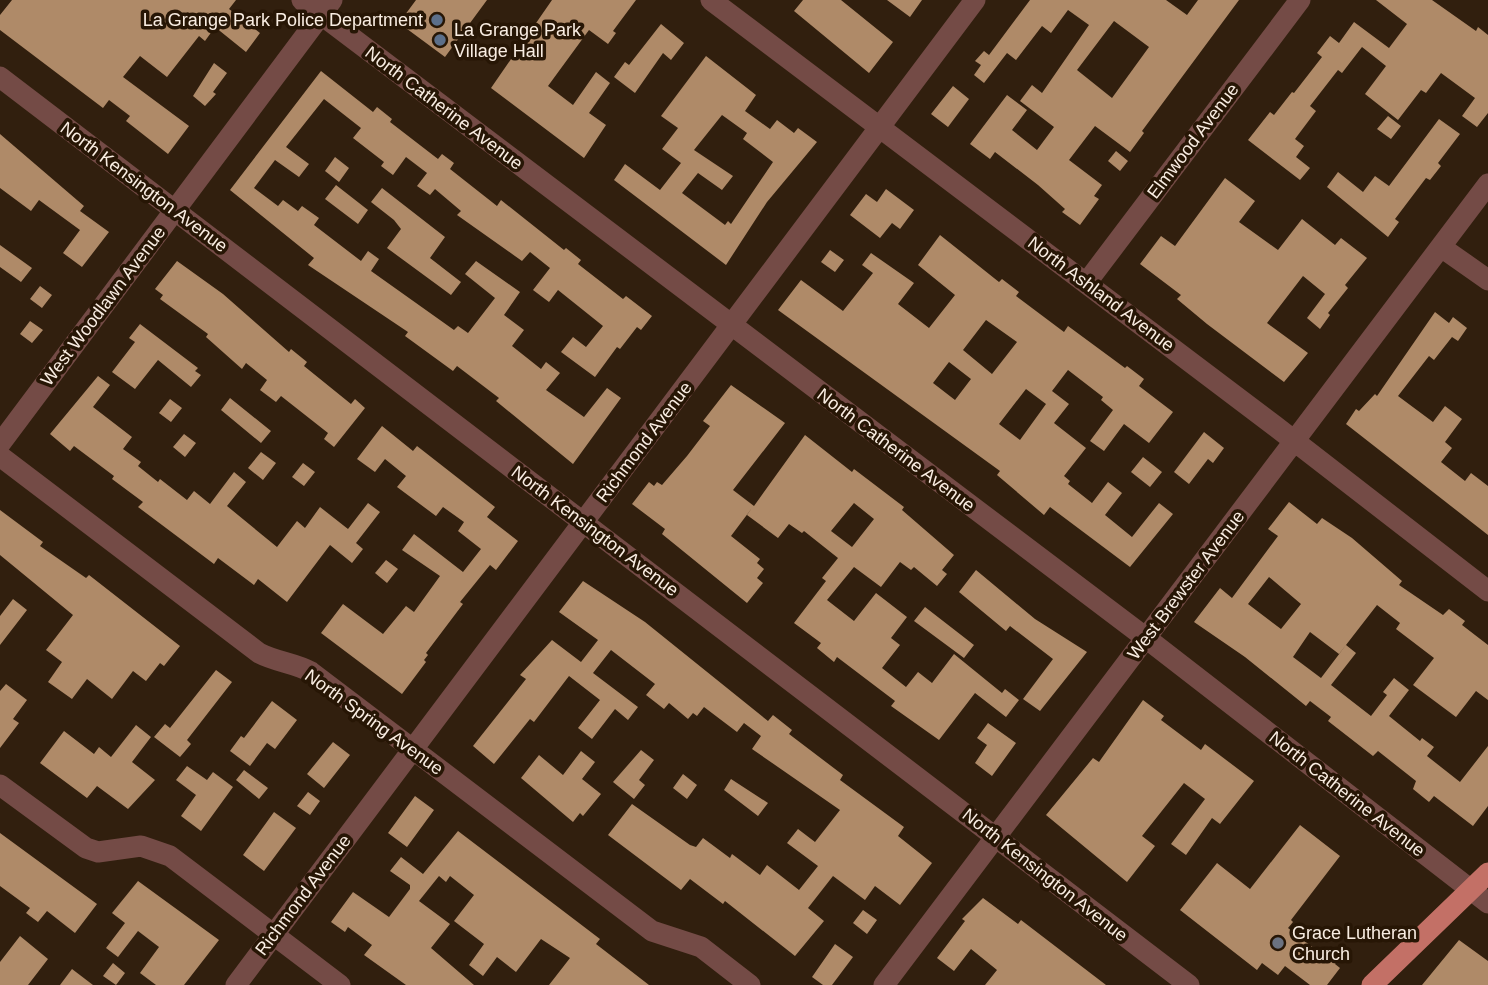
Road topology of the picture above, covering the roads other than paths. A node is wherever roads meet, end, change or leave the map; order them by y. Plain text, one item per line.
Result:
1 (302, 0) edge
2 (711, 0) edge
3 (975, 0) edge
4 (1300, 0) edge
5 (326, 7) edge
6 (0, 77) edge
7 (879, 128) junction
8 (1488, 184) edge
9 (174, 210) junction
10 (1441, 247) junction
11 (1488, 280) edge
12 (1087, 282) junction
13 (731, 326) junction
14 (1294, 441) junction
15 (0, 444) edge
16 (0, 456) edge
17 (583, 523) junction
18 (1488, 591) edge
19 (1146, 638) junction
20 (412, 749) junction
21 (0, 785) edge
22 (997, 837) junction
23 (1488, 873) edge
24 (1471, 890) junction
25 (1488, 903) edge
26 (274, 935) junction
27 (236, 985) edge
28 (340, 985) edge
29 (750, 985) edge
30 (884, 985) edge
31 (1189, 985) edge
32 (1372, 985) edge

1 - 5 street, North Catherine Avenue
2 - 7 street, North Ashland Avenue
3 - 7 street, Richmond Avenue
4 - 12 street, Elmwood Avenue
5 - 9 street, West Woodlawn Avenue
5 - 13 street, North Catherine Avenue
6 - 9 street, North Kensington Avenue
7 - 12 street, North Ashland Avenue
7 - 13 street, Richmond Avenue
8 - 10 street, West Brewster Avenue
9 - 15 street, West Woodlawn Avenue
9 - 17 street, North Kensington Avenue
10 - 11 street
10 - 14 street, West Brewster Avenue
12 - 14 street, North Ashland Avenue
13 - 17 street, Richmond Avenue
13 - 19 street, North Catherine Avenue
14 - 18 street, North Ashland Avenue
14 - 19 street, West Brewster Avenue
16 - 20 street, North Spring Avenue
17 - 20 street, Richmond Avenue
17 - 22 street, North Kensington Avenue
19 - 22 street, West Brewster Avenue
19 - 24 street, North Catherine Avenue
20 - 26 street, Richmond Avenue
20 - 29 street, North Spring Avenue
21 - 26 street
22 - 30 street, West Brewster Avenue
22 - 31 street, North Kensington Avenue
23 - 24 main road
24 - 25 street, North Catherine Avenue
24 - 32 main road
26 - 27 street, Richmond Avenue
26 - 28 street

